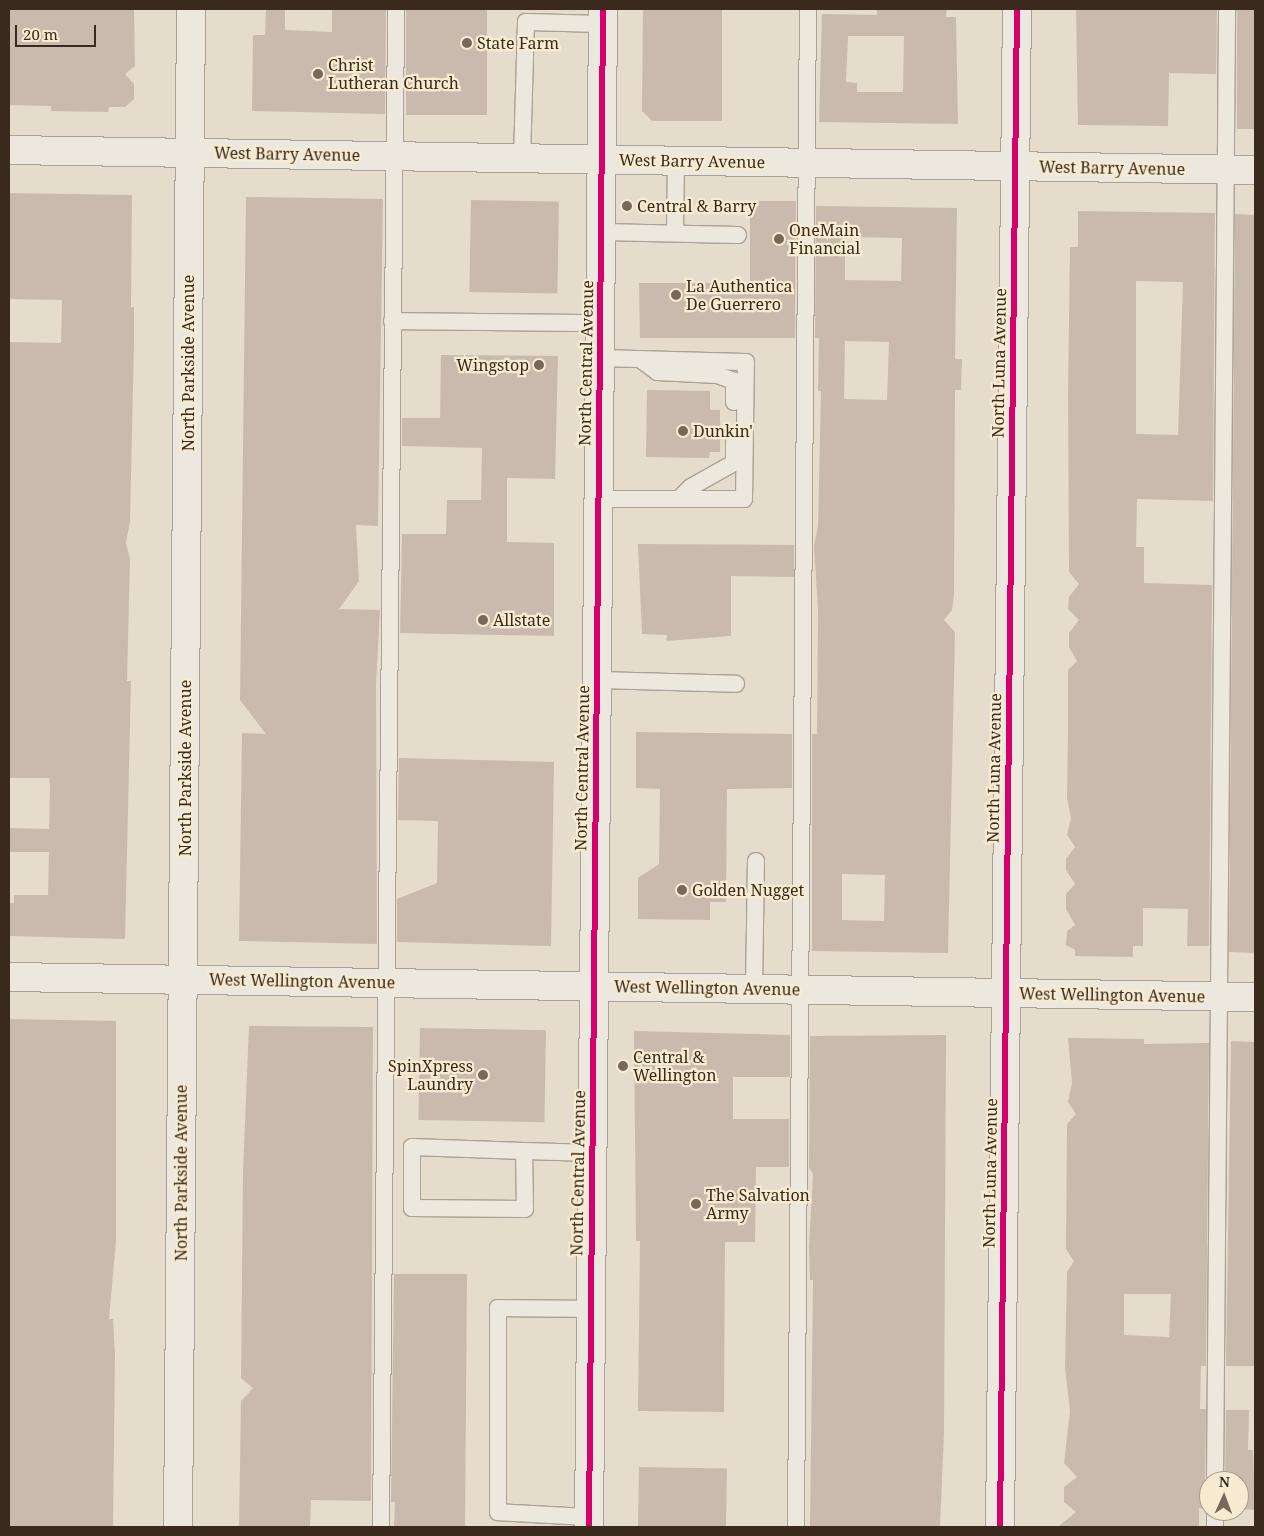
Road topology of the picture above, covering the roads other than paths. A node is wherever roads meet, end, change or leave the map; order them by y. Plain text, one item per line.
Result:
1 (191, 9) edge
2 (396, 9) edge
3 (808, 9) edge
4 (1017, 9) edge
5 (1227, 9) edge
6 (603, 16) edge
7 (9, 150) edge
8 (190, 153) junction
9 (394, 156) junction
10 (522, 158) junction
11 (602, 160) junction
12 (676, 161) junction
13 (807, 163) junction
14 (1015, 166) junction
15 (1226, 170) junction
16 (1255, 170) edge
17 (601, 232) junction
18 (674, 233) junction
19 (738, 235) dead end
20 (392, 321) junction
21 (600, 323) junction
22 (600, 358) junction
23 (640, 359) junction
24 (598, 499) junction
25 (679, 500) junction
26 (597, 680) junction
27 (736, 684) dead end
28 (756, 861) dead end
29 (9, 977) edge
30 (183, 979) junction
31 (386, 983) junction
32 (594, 986) junction
33 (754, 988) junction
34 (802, 989) junction
35 (1006, 993) junction
36 (1219, 997) junction
37 (1255, 997) edge
38 (524, 1151) junction
39 (592, 1153) junction
40 (591, 1309) junction
41 (1215, 1471) edge
42 (589, 1522) edge
43 (178, 1527) edge
44 (381, 1527) edge
45 (796, 1527) edge
46 (1000, 1527) edge

1 - 8 street, North Parkside Avenue
2 - 9 lane
3 - 13 lane
4 - 14 street, North Luna Avenue
5 - 15 lane
6 - 10 lane
6 - 11 street, North Central Avenue
7 - 8 street, West Barry Avenue
8 - 9 street, West Barry Avenue
8 - 30 street, North Parkside Avenue
9 - 10 street, West Barry Avenue
9 - 20 lane
10 - 11 street, West Barry Avenue
11 - 12 street, West Barry Avenue
11 - 17 street, North Central Avenue
12 - 13 street, West Barry Avenue
12 - 18 lane
13 - 14 street, West Barry Avenue
13 - 34 lane
14 - 15 street, West Barry Avenue
14 - 35 street, North Luna Avenue
15 - 16 street, West Barry Avenue
15 - 36 lane
17 - 18 lane
17 - 21 street, North Central Avenue
18 - 19 lane
20 - 21 lane
20 - 31 lane
21 - 22 street, North Central Avenue
22 - 23 lane
22 - 24 street, North Central Avenue
23 - 25 lane
23 - 25 lane
24 - 25 lane
24 - 26 street, North Central Avenue
26 - 27 lane
26 - 32 street, North Central Avenue
28 - 33 lane
29 - 30 street, West Wellington Avenue
30 - 31 street, West Wellington Avenue
30 - 43 street, North Parkside Avenue
31 - 32 street, West Wellington Avenue
31 - 44 lane
32 - 33 street, West Wellington Avenue
32 - 39 street, North Central Avenue
33 - 34 street, West Wellington Avenue
34 - 35 street, West Wellington Avenue
34 - 45 lane
35 - 36 street, West Wellington Avenue
35 - 46 street, North Luna Avenue
36 - 37 street, West Wellington Avenue
36 - 41 lane
38 - 38 lane
38 - 39 lane
39 - 40 street, North Central Avenue
40 - 42 street, North Central Avenue
40 - 42 lane

